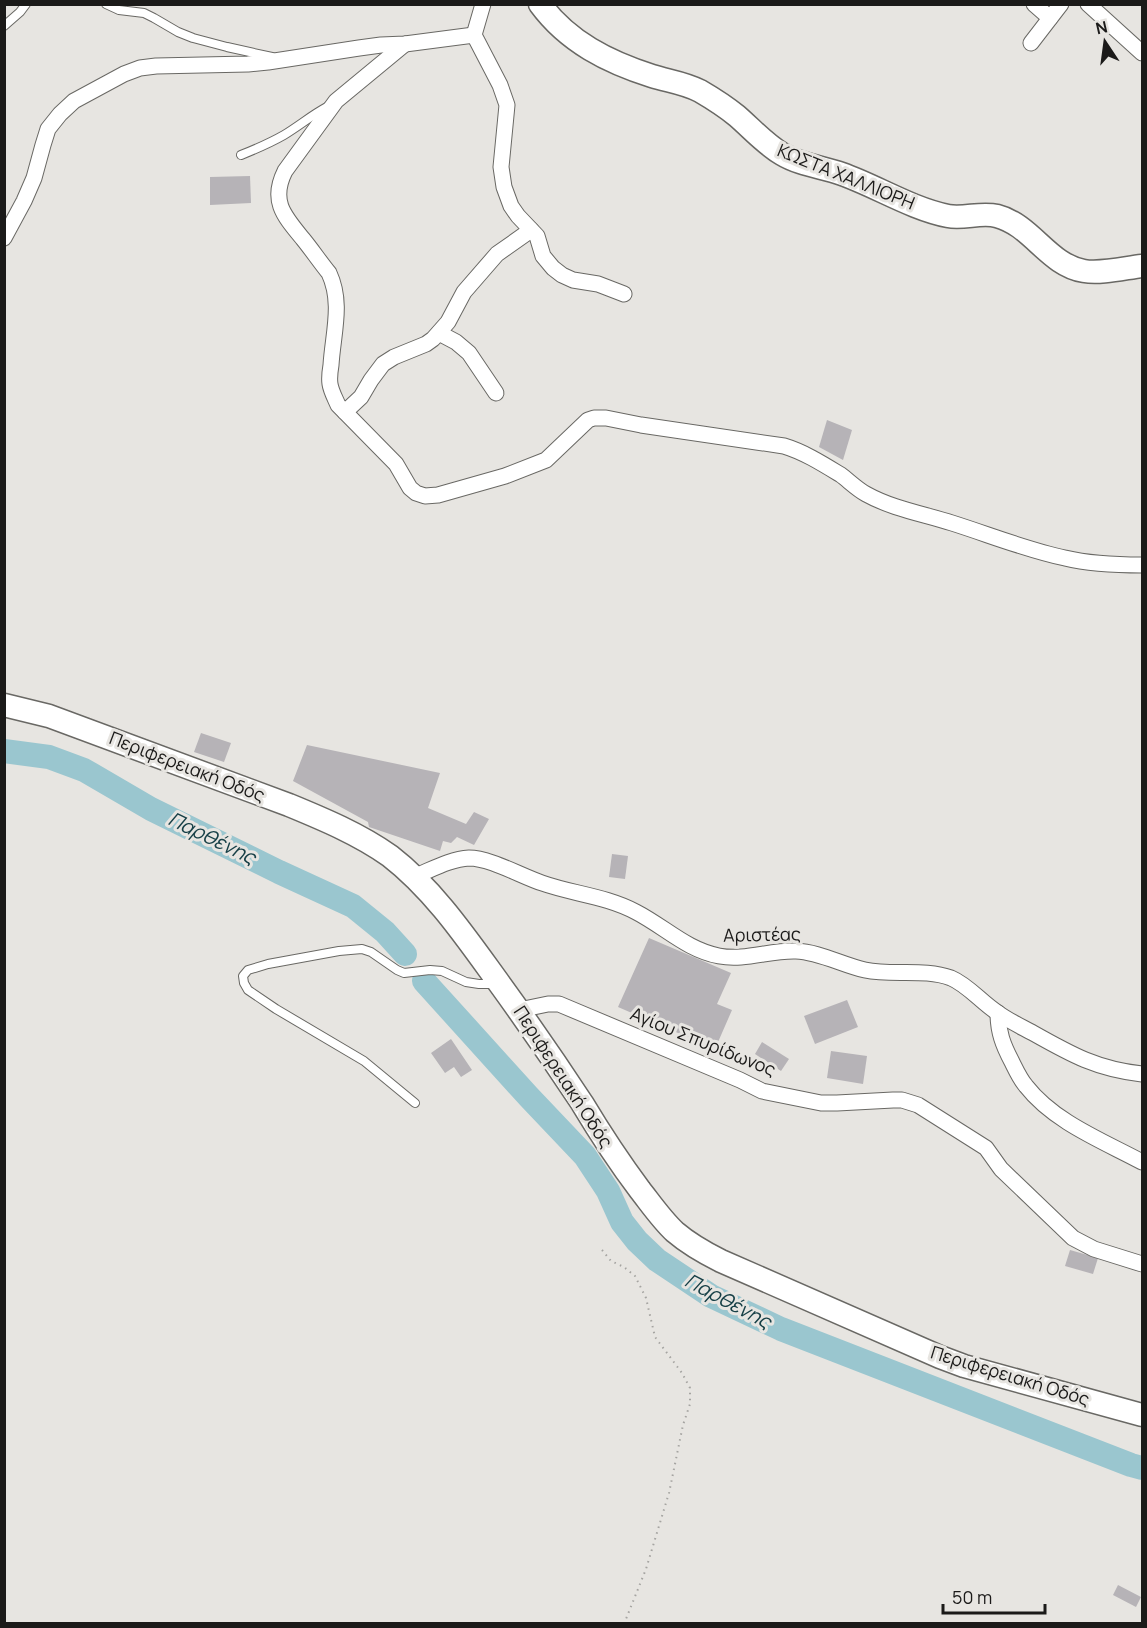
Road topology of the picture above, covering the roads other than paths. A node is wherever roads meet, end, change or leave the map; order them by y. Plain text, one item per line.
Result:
1 (26, 4) edge
2 (106, 4) edge
3 (483, 4) edge
4 (540, 4) edge
5 (1034, 4) edge
6 (1061, 4) edge
7 (1088, 4) edge
8 (1050, 18) junction
9 (4, 26) edge
10 (474, 35) junction
11 (405, 44) junction
12 (1031, 44) dead end
13 (1143, 53) edge
14 (285, 60) junction
15 (336, 101) junction
16 (241, 155) dead end
17 (531, 230) junction
18 (4, 238) edge
19 (1143, 266) edge
20 (624, 294) dead end
21 (439, 333) junction
22 (496, 393) dead end
23 (345, 412) junction
24 (1143, 565) edge
25 (4, 705) edge
26 (413, 877) junction
27 (500, 984) junction
28 (519, 1010) junction
29 (998, 1013) junction
30 (1143, 1074) edge
31 (415, 1103) dead end
32 (1143, 1162) edge
33 (1143, 1264) edge
34 (1143, 1415) edge

1 - 9 lane
2 - 14 lane
3 - 10 street
4 - 19 main road, ΚΩΣΤΑ ΧΑΛΛΙΟΡΗ
5 - 8 street
6 - 8 street
7 - 13 street
8 - 12 street
10 - 11 street
10 - 17 street
11 - 14 street
11 - 15 street
14 - 18 street
15 - 16 lane
15 - 23 street
17 - 20 street
17 - 21 street
21 - 22 street
21 - 23 street
23 - 24 street
25 - 26 main road, Περιφερειακή Οδός
26 - 27 main road, Περιφερειακή Οδός
26 - 29 street, Αριστέας
27 - 28 main road, Περιφερειακή Οδός
27 - 31 lane
28 - 33 street, Αγίου Σπυρίδωνος
28 - 34 main road, Περιφερειακή Οδός
29 - 30 street, Αριστέας
29 - 32 street

